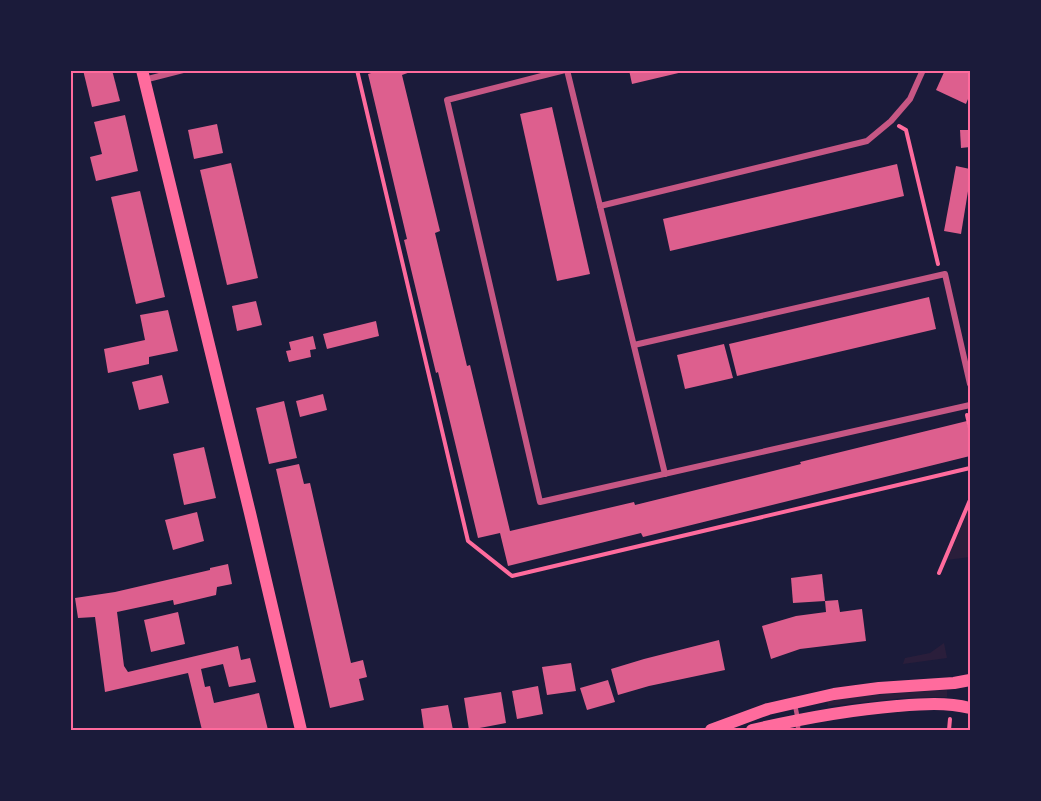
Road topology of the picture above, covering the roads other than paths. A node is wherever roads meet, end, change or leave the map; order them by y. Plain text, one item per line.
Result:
1 (183, 70) edge
2 (566, 70) edge
3 (923, 70) edge
4 (143, 75) edge
5 (600, 206) junction
6 (634, 345) junction
7 (970, 384) edge
8 (970, 405) edge
9 (665, 474) junction
10 (970, 680) edge
11 (795, 702) junction
12 (970, 708) edge
13 (798, 725) edge
14 (301, 730) edge
15 (711, 730) edge
16 (752, 730) edge

1 - 4 street
2 - 5 street
2 - 9 street
3 - 5 street
4 - 14 main road
5 - 6 street
6 - 7 street
6 - 9 street
8 - 9 street
10 - 11 main road
11 - 13 lane
11 - 15 main road
12 - 13 main road
13 - 16 main road

